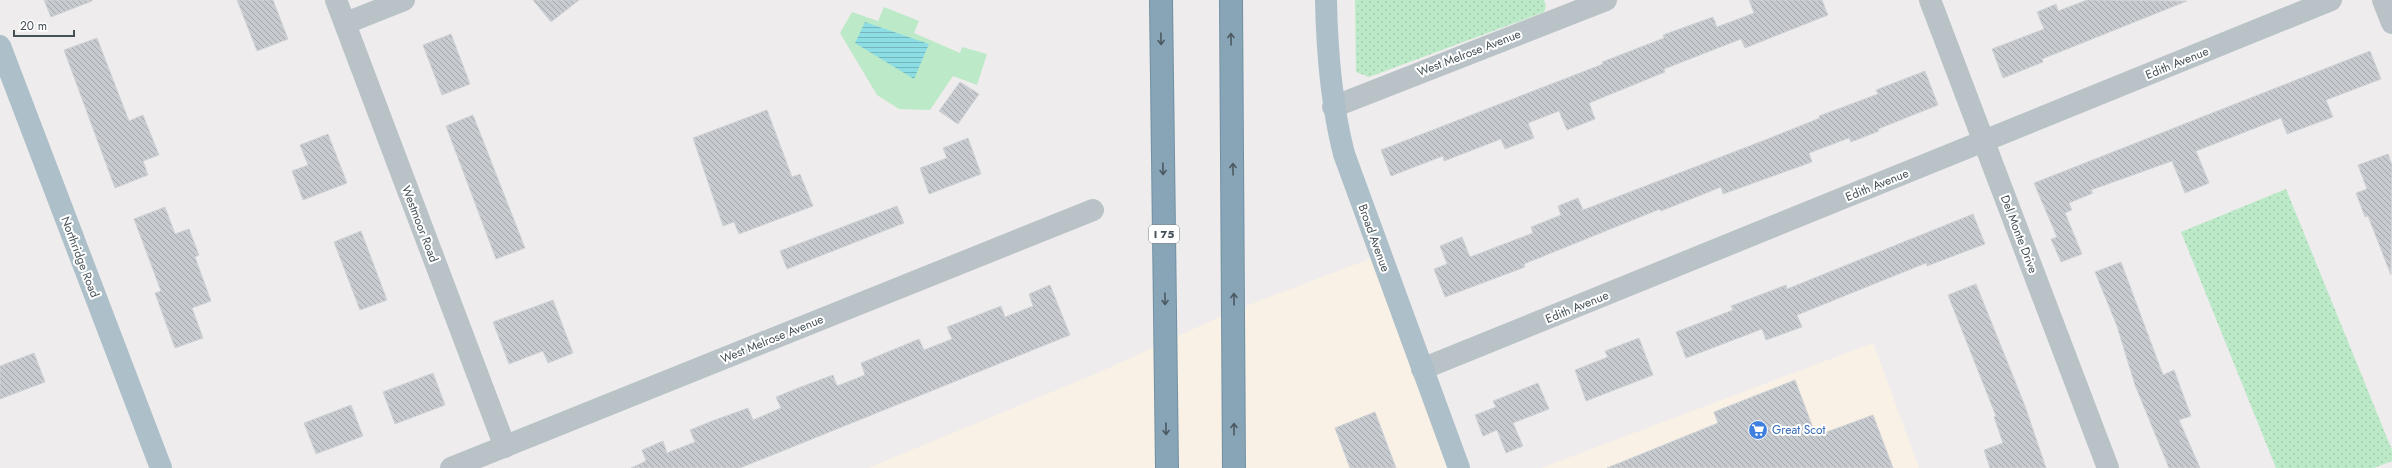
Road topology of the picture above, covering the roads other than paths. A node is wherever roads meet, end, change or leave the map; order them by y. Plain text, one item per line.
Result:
1 (336, 0) edge
2 (404, 0) edge
3 (1161, 0) edge
4 (1231, 0) edge
5 (1326, 0) edge
6 (1606, 0) edge
7 (1930, 0) edge
8 (2332, 0) edge
9 (2383, 0) edge
10 (346, 23) junction
11 (2392, 23) edge
12 (0, 46) edge
13 (1333, 107) junction
14 (1984, 142) junction
15 (1093, 210) dead end
16 (1422, 369) junction
17 (505, 447) junction
18 (161, 468) edge
19 (451, 468) edge
20 (1167, 468) edge
21 (1234, 468) edge
22 (1459, 468) edge
23 (2108, 468) edge

1 - 10 street, Westmoor Road
2 - 10 street
3 -> 20 highway, I 75
21 -> 4 highway
5 - 13 main road, Broad Avenue
6 - 13 street, West Melrose Avenue
7 - 14 street, Del Monte Drive
8 - 14 street, Edith Avenue
9 - 11 street
10 - 17 street, Westmoor Road
12 - 18 main road, Northridge Road
13 - 16 main road, Broad Avenue
14 - 16 street, Edith Avenue
14 - 23 street, Del Monte Drive
15 - 17 street, West Melrose Avenue
16 - 22 main road, Broad Avenue
17 - 19 street, West Melrose Avenue

